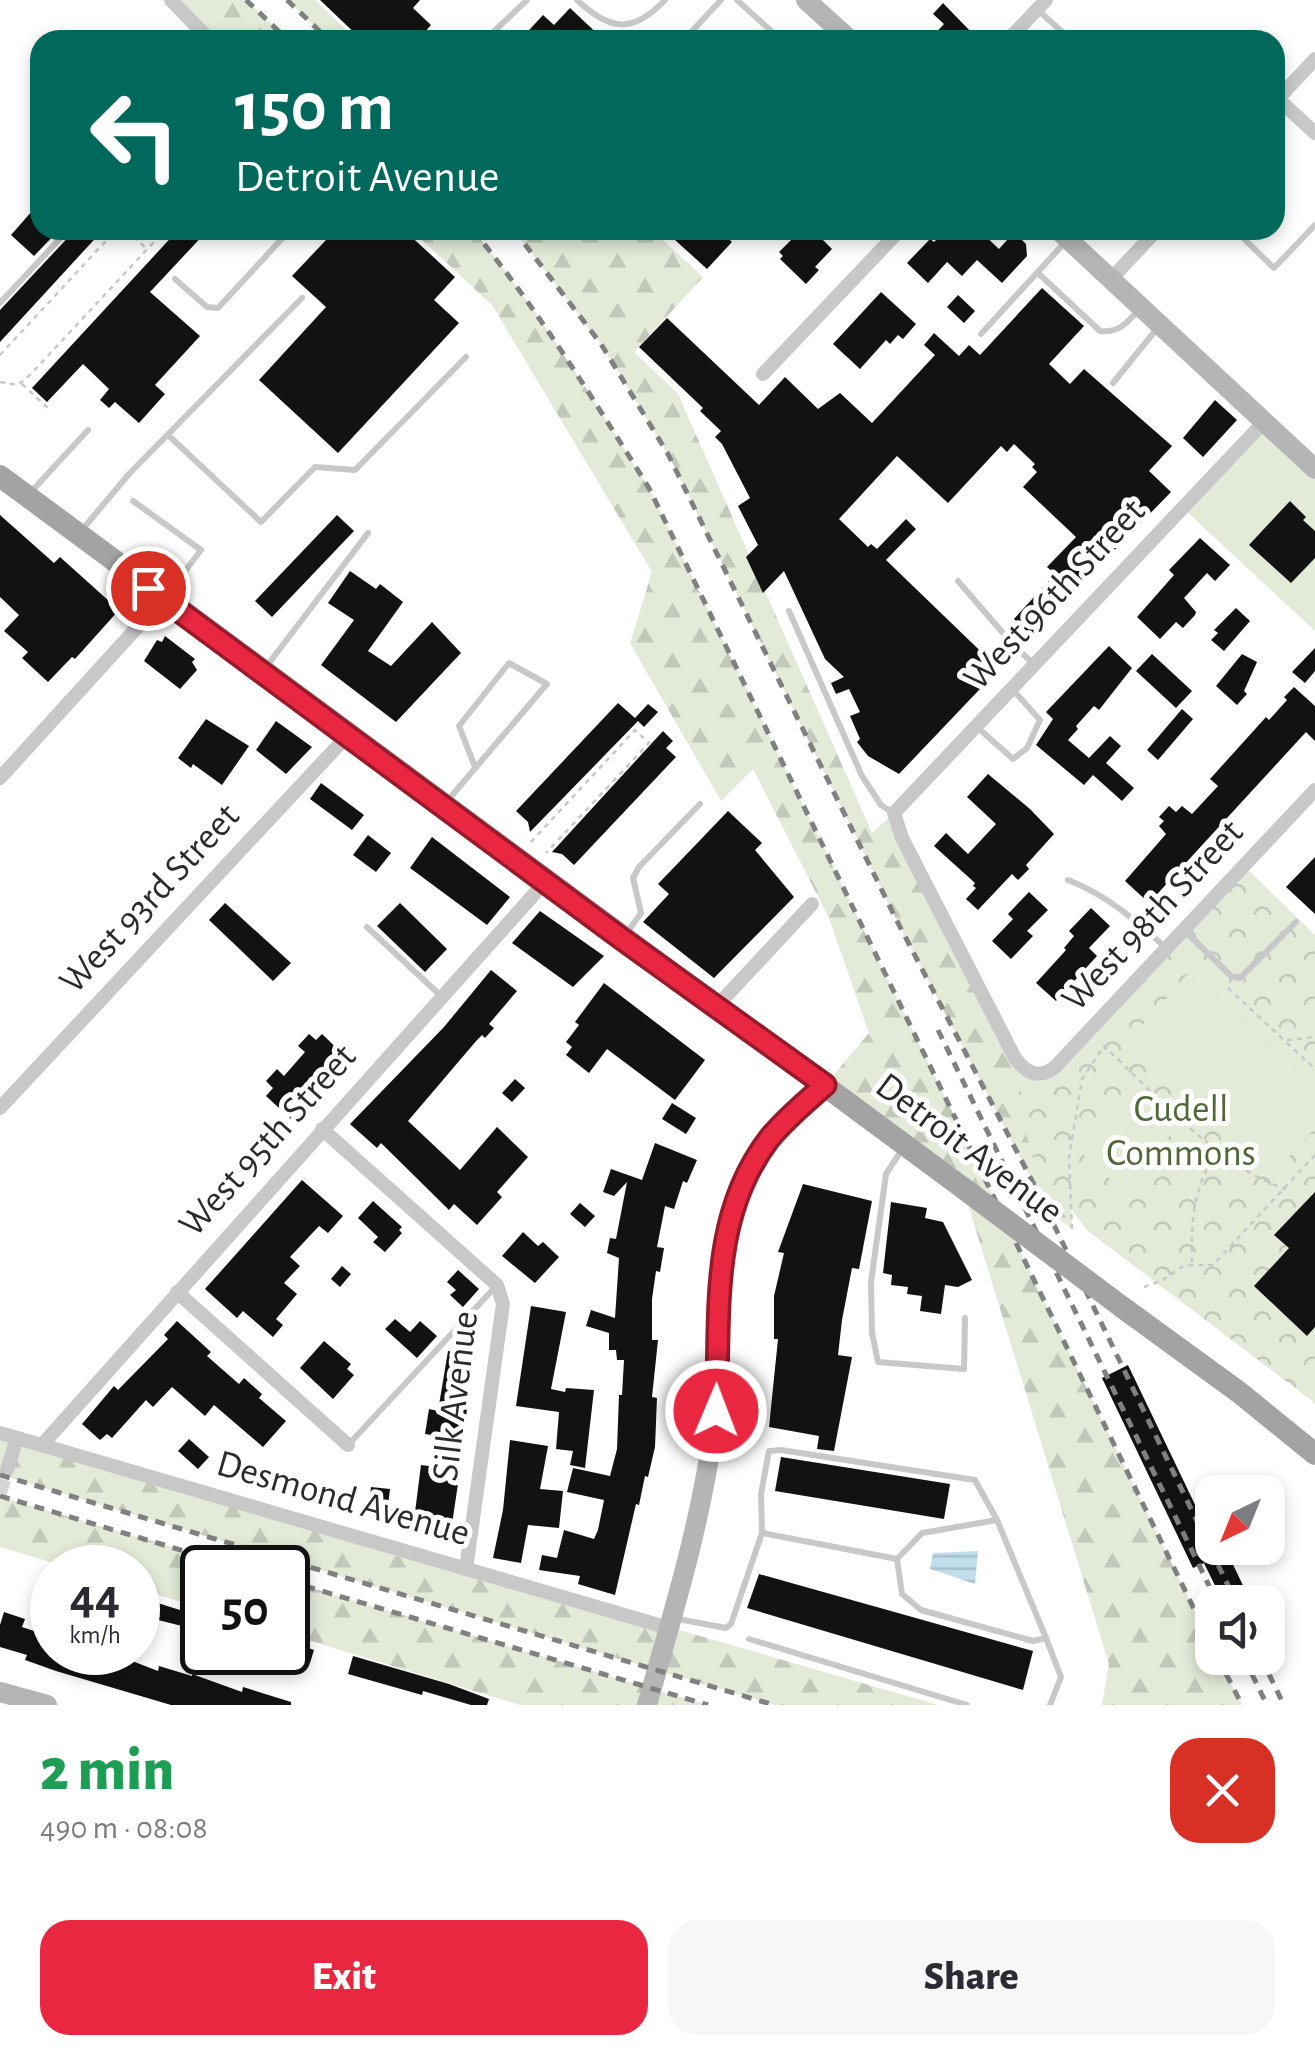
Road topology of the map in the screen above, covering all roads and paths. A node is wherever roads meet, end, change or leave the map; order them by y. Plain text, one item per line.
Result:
1 (171, 0) edge
2 (527, 0) edge
3 (576, 0) edge
4 (665, 0) edge
5 (721, 0) edge
6 (737, 0) edge
7 (806, 0) edge
8 (1041, 5) edge
9 (200, 30) edge
10 (496, 30) edge
11 (693, 30) edge
12 (770, 30) edge
13 (839, 30) edge
14 (1017, 30) edge
15 (1062, 30) edge
16 (1315, 59) edge
17 (1285, 91) edge
18 (1285, 108) edge
19 (1315, 133) edge
20 (1315, 225) edge
21 (59, 240) edge
22 (107, 240) edge
23 (137, 240) edge
24 (156, 240) edge
25 (281, 240) edge
26 (890, 240) edge
27 (1060, 240) edge
28 (1068, 240) edge
29 (1147, 240) edge
30 (1246, 240) edge
31 (147, 249) junction
32 (1038, 273) junction
33 (175, 279) dead end
34 (1111, 279) junction
35 (302, 298) dead end
36 (0, 304) edge
37 (1141, 307) junction
38 (1160, 325) junction
39 (981, 334) dead end
40 (0, 355) edge
41 (466, 357) dead end
42 (763, 374) dead end
43 (0, 380) edge
44 (20, 383) junction
45 (1113, 383) dead end
46 (50, 410) dead end
47 (1264, 422) junction
48 (88, 430) dead end
49 (168, 435) junction
50 (1315, 469) edge
51 (0, 476) edge
52 (27, 497) junction
53 (133, 501) dead end
54 (368, 532) dead end
55 (78, 535) junction
56 (958, 581) dead end
57 (163, 600) junction
58 (789, 611) dead end
59 (1035, 664) junction
60 (262, 672) junction
61 (1012, 689) junction
62 (976, 726) junction
63 (348, 734) junction
64 (475, 767) junction
65 (0, 778) edge
66 (1315, 790) edge
67 (700, 804) dead end
68 (444, 806) junction
69 (894, 814) junction
70 (530, 843) dead end
71 (545, 854) dead end
72 (1068, 880) dead end
73 (545, 882) junction
74 (812, 904) dead end
75 (1296, 922) dead end
76 (367, 927) dead end
77 (1184, 930) junction
78 (622, 939) junction
79 (1167, 949) junction
80 (1217, 978) dead end
81 (442, 997) junction
82 (716, 1007) junction
83 (1315, 1037) edge
84 (1284, 1040) junction
85 (1315, 1069) edge
86 (825, 1085) junction
87 (0, 1108) edge
88 (322, 1130) junction
89 (905, 1145) junction
90 (1219, 1151) junction
91 (1315, 1156) edge
92 (1286, 1188) junction
93 (1072, 1229) dead end
94 (1192, 1265) junction
95 (497, 1285) junction
96 (1144, 1287) dead end
97 (177, 1292) junction
98 (965, 1318) dead end
99 (0, 1434) edge
100 (17, 1438) junction
101 (348, 1445) joint
102 (42, 1446) junction
103 (1315, 1454) edge
104 (8, 1470) dead end
105 (997, 1520) junction
106 (762, 1533) junction
107 (897, 1559) junction
108 (466, 1569) junction
109 (670, 1623) junction
110 (1046, 1638) junction
111 (749, 1640) dead end
112 (0, 1692) edge
113 (48, 1705) edge
114 (647, 1705) edge
115 (967, 1705) edge
116 (1050, 1705) edge

1 - 9 street
2 - 10 lane
3 - 4 lane
5 - 11 lane
6 - 12 lane
7 - 13 main road
8 - 14 street
8 - 15 lane
16 - 17 street
18 - 19 street
20 - 30 lane
21 - 36 lane
22 - 40 path
23 - 31 path
24 - 31 path
25 - 33 lane
26 - 42 street
27 - 32 lane
28 - 34 main road
29 - 34 street
31 - 44 path
32 - 37 lane
32 - 39 lane
34 - 37 main road
35 - 49 lane
37 - 38 main road
38 - 45 lane
38 - 47 main road
41 - 49 lane
43 - 44 path
44 - 46 path
47 - 50 main road
47 - 59 street, West 96th Street
48 - 52 lane
49 - 55 lane
51 - 52 main road, Detroit Avenue
52 - 55 main road, Detroit Avenue
53 - 57 lane
54 - 60 lane
55 - 57 main road, Detroit Avenue
56 - 59 lane
57 - 60 main road, Detroit Avenue
57 - 65 street
58 - 69 lane
59 - 61 street, West 96th Street
60 - 63 main road, Detroit Avenue
61 - 62 street, West 96th Street
61 - 62 lane
62 - 69 street, West 96th Street
63 - 68 main road, Detroit Avenue
63 - 87 street, West 93rd Street
64 - 64 lane
64 - 68 lane
66 - 77 street, West 98th Street
67 - 78 lane
68 - 73 main road, Detroit Avenue
69 - 79 street, West 98th Street
70 - 71 path
72 - 79 lane
73 - 78 main road, Detroit Avenue
73 - 81 street, West 95th Street
74 - 82 street
75 - 77 lane
76 - 81 lane
77 - 79 street, West 98th Street
78 - 82 main road, Detroit Avenue
80 - 84 path
81 - 88 street, West 95th Street
82 - 86 main road, Detroit Avenue
83 - 84 path
84 - 85 path
86 - 89 main road, Detroit Avenue
86 - 109 main road
88 - 95 street, Silk Avenue
88 - 97 street, West 95th Street
89 - 98 lane
89 - 103 main road, Detroit Avenue, bridge
90 - 92 path
90 - 93 path
90 - 94 path
91 - 92 path
92 - 94 path
94 - 96 path
95 - 101 lane
95 - 108 street, Silk Avenue
97 - 101 street
97 - 102 street, West 95th Street
99 - 100 street, Desmond Avenue
100 - 102 street, Desmond Avenue
100 - 104 street
102 - 108 street, Desmond Avenue
105 - 106 lane
105 - 107 lane
105 - 110 lane
106 - 107 lane
106 - 109 lane
107 - 110 lane
108 - 109 street, Desmond Avenue
109 - 114 main road
110 - 116 lane
111 - 115 lane
112 - 113 main road

